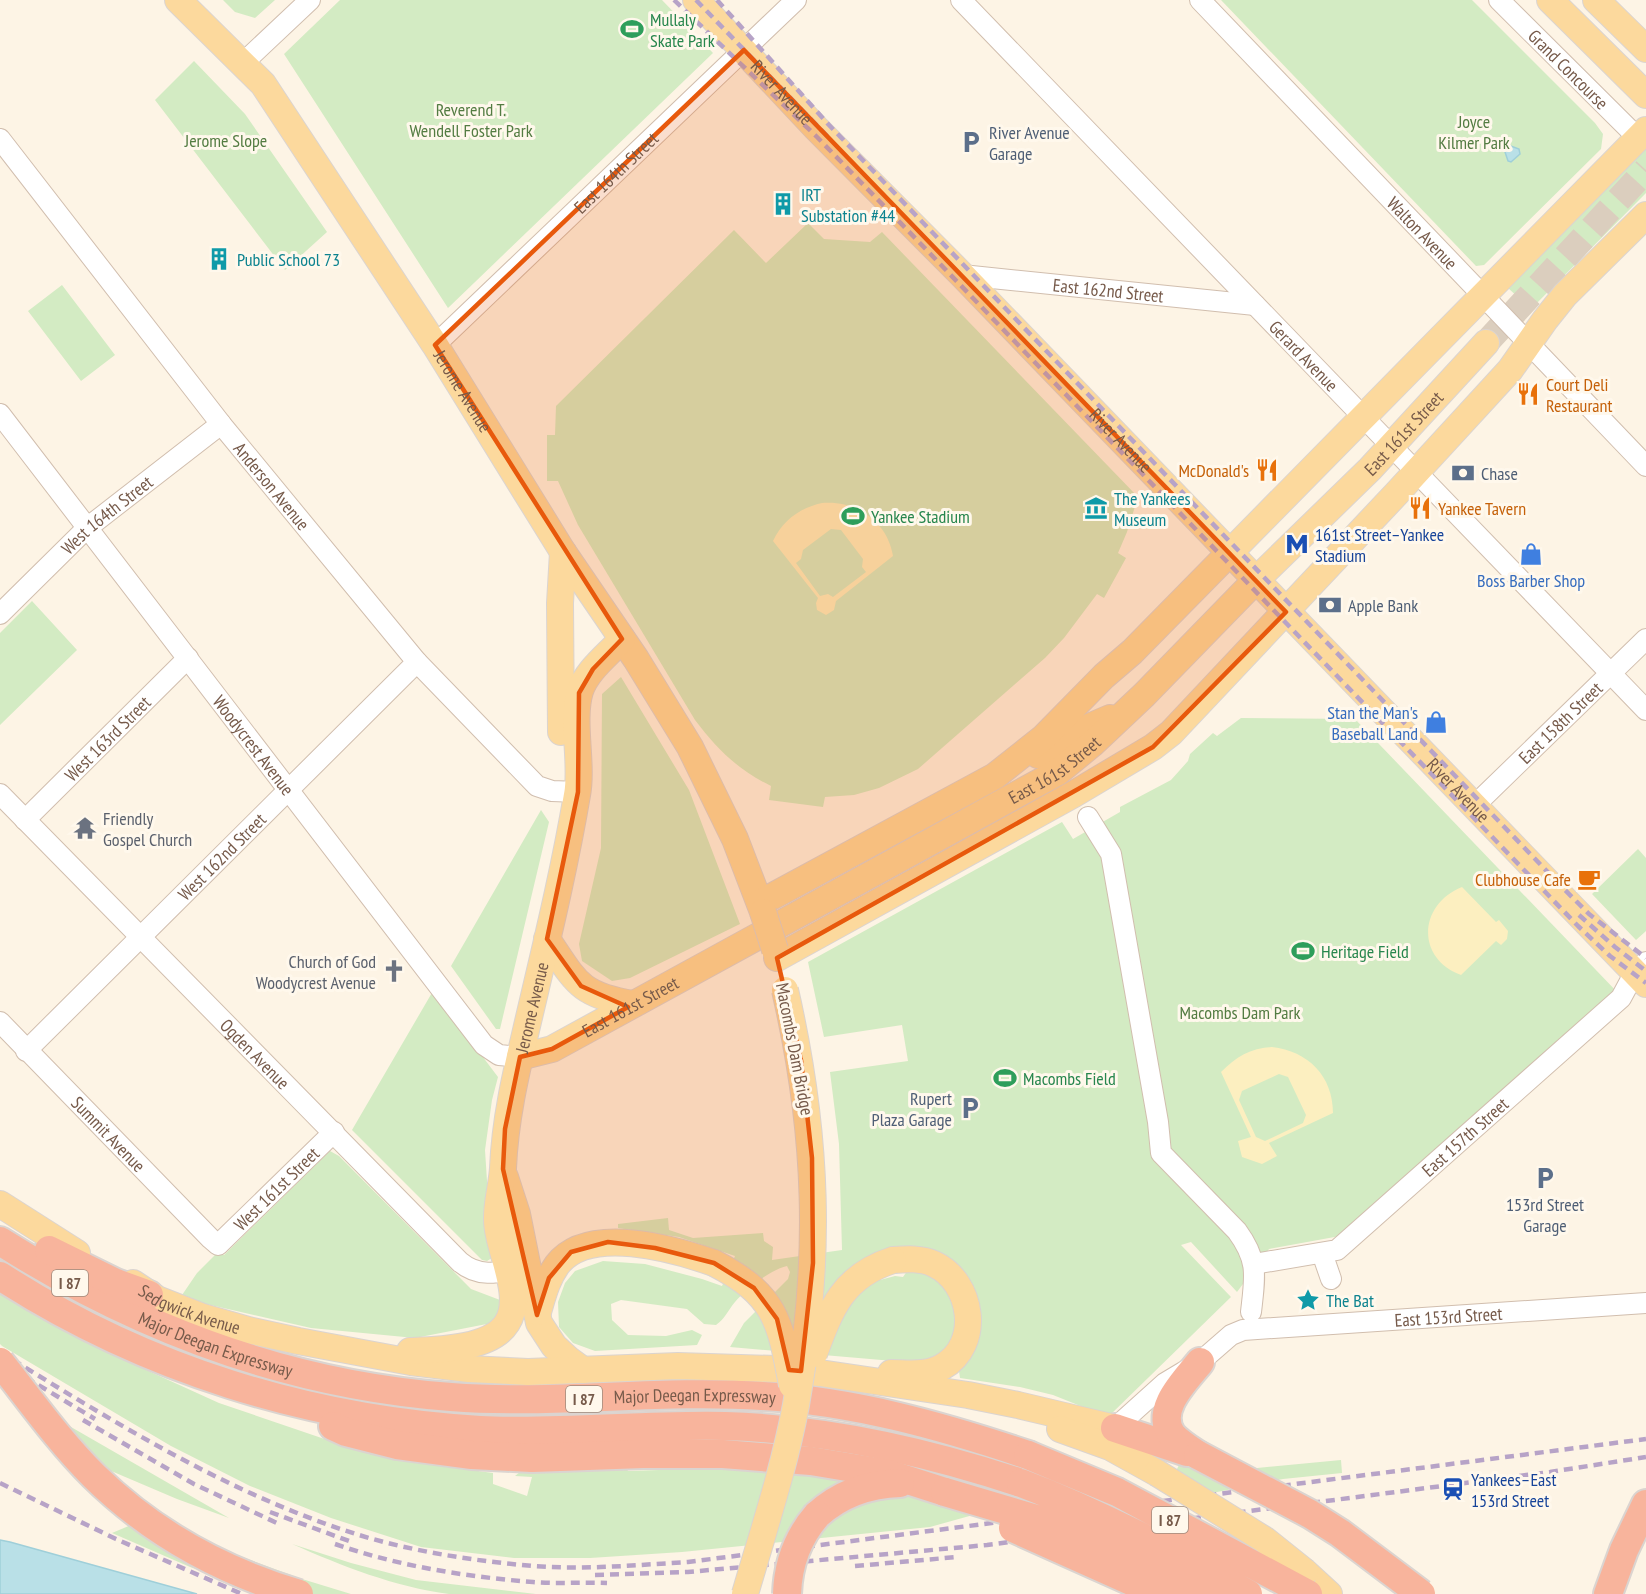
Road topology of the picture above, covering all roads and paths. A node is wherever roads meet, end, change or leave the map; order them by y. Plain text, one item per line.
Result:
1 (178, 0) edge
2 (310, 0) edge
3 (696, 0) edge
4 (796, 0) edge
5 (961, 0) edge
6 (1200, 0) edge
7 (1499, 0) edge
8 (1550, 0) edge
9 (1596, 0) edge
10 (1646, 49) edge
11 (744, 50) junction
12 (243, 63) junction
13 (1646, 95) edge
14 (1642, 134) edge
15 (0, 139) edge
16 (1646, 215) edge
17 (962, 275) junction
18 (1483, 297) junction
19 (1255, 305) junction
20 (1486, 343) tunnel mouth
21 (1528, 344) junction
22 (435, 345) junction
23 (0, 414) edge
24 (1362, 418) junction
25 (221, 424) junction
26 (1390, 447) junction
27 (1646, 466) edge
28 (1416, 472) junction
29 (87, 528) junction
30 (563, 552) junction
31 (1229, 553) junction
32 (1256, 580) junction
33 (1286, 612) junction
34 (0, 614) edge
35 (622, 639) junction
36 (1646, 639) edge
37 (1131, 652) junction
38 (188, 658) junction
39 (417, 662) junction
40 (1610, 673) junction
41 (1128, 710) junction
42 (1646, 710) edge
43 (1082, 730) junction
44 (1129, 761) junction
45 (1058, 772) junction
46 (995, 776) junction
47 (288, 791) junction
48 (569, 792) junction
49 (0, 794) edge
50 (1474, 806) junction
51 (1088, 817) dead end
52 (25, 820) junction
53 (762, 907) junction
54 (141, 938) junction
55 (547, 939) junction
56 (776, 954) junction
57 (1642, 973) edge
58 (633, 1005) junction
59 (0, 1022) edge
60 (26, 1051) junction
61 (520, 1057) junction
62 (334, 1132) junction
63 (0, 1204) edge
64 (0, 1222) edge
65 (0, 1241) edge
66 (218, 1245) joint
67 (1322, 1253) junction
68 (1254, 1264) junction
69 (517, 1269) junction
70 (0, 1276) edge
71 (1331, 1279) dead end
72 (149, 1295) junction
73 (1646, 1303) edge
74 (537, 1315) junction
75 (1250, 1320) junction
76 (365, 1353) junction
77 (0, 1362) edge
78 (1200, 1362) junction
79 (584, 1370) junction
80 (846, 1377) junction
81 (924, 1390) junction
82 (277, 1399) junction
83 (796, 1406) junction
84 (1115, 1428) junction
85 (1171, 1441) junction
86 (784, 1458) junction
87 (915, 1482) junction
88 (945, 1492) junction
89 (1646, 1504) edge
90 (1307, 1583) edge
91 (299, 1594) edge
92 (745, 1594) edge
93 (787, 1594) edge
94 (1160, 1594) edge
95 (1206, 1594) edge
96 (1248, 1594) edge
97 (1329, 1594) edge
98 (1421, 1594) edge
99 (1608, 1594) edge

1 - 12 main road, Jerome Avenue
2 - 12 street
3 - 11 main road, River Avenue
4 - 11 street, East 164th Street
5 - 19 street, Gerard Avenue
6 - 18 street, Walton Avenue
7 - 14 street, Grand Concourse
8 - 13 main road, Grand Concourse
9 - 10 main road
11 - 17 main road, River Avenue
11 - 22 street, East 164th Street
12 - 22 main road, Jerome Avenue
14 - 18 main road, East 161st Street
15 - 25 street, Anderson Avenue
16 - 21 main road, East 161st Street
17 - 19 street, East 162nd Street
17 - 31 main road, River Avenue
18 - 21 street, Walton Avenue
18 - 24 main road, East 161st Street
19 - 24 street, Gerard Avenue
20 - 26 main road, East 161st Street
21 - 27 street, Walton Avenue
21 - 28 main road, East 161st Street
22 - 30 main road, Jerome Avenue
23 - 29 street, Woodycrest Avenue
24 - 26 street, Gerard Avenue
24 - 31 main road, East 161st Street
25 - 29 street, West 164th Street
25 - 39 street, Anderson Avenue
26 - 28 street, Gerard Avenue
26 - 32 main road, East 161st Street
28 - 33 main road, East 161st Street
28 - 40 street, Gerard Avenue
29 - 34 street, West 164th Street
29 - 38 street, Woodycrest Avenue
30 - 35 main road, Macombs Dam Bridge
30 - 48 main road, Jerome Avenue
31 - 32 main road, River Avenue
31 - 37 main road, East 161st Street
32 - 33 main road, River Avenue
32 - 41 main road, East 161st Street
33 - 44 main road, East 161st Street
33 - 50 main road, River Avenue
35 - 48 main road, Jerome Avenue
35 - 53 main road, Macombs Dam Bridge
36 - 40 street, East 158th Street
37 - 43 main road
37 - 46 main road, East 161st Street
38 - 47 street, Woodycrest Avenue
38 - 52 street, West 163rd Street
39 - 47 street, West 162nd Street
39 - 48 street, Anderson Avenue
40 - 42 street, Gerard Avenue
40 - 50 street, East 158th Street
41 - 43 main road
41 - 45 main road, East 161st Street
43 - 45 main road
43 - 46 main road
44 - 45 main road
44 - 56 main road, East 161st Street
45 - 58 main road, East 161st Street
46 - 53 main road, East 161st Street
47 - 54 street, West 162nd Street
47 - 61 street, Woodycrest Avenue
48 - 55 main road, Jerome Avenue
49 - 52 street, Ogden Avenue
50 - 57 main road, River Avenue
51 - 68 street
52 - 54 street, Ogden Avenue
53 - 56 main road, Macombs Dam Bridge, bridge
54 - 60 street, West 162nd Street
54 - 62 street, Ogden Avenue
55 - 58 main road
55 - 61 main road, Jerome Avenue
56 - 83 main road, Macombs Dam Bridge, bridge
57 - 67 street, East 157th Street
58 - 61 main road, East 161st Street
59 - 60 street, Summit Avenue
60 - 66 street, Summit Avenue
61 - 69 main road, Jerome Avenue
62 - 66 street, West 161st Street
62 - 69 street, Ogden Avenue
63 - 72 main road, Sedgwick Avenue
64 - 72 highway
65 - 90 highway, Major Deegan Expressway / I 87, bridge
67 - 68 street, East 157th Street
67 - 71 street
68 - 75 street
69 - 74 main road
69 - 76 main road
70 - 82 highway, Major Deegan Expressway / I 87
72 - 76 main road, Sedgwick Avenue
73 - 75 street, East 153rd Street
74 - 79 main road
74 - 83 main road, bridge
75 - 78 street
76 - 79 main road, Major Deegan Expressway
77 - 91 highway, bridge
78 - 84 street
78 - 85 highway
79 - 80 main road, Major Deegan Expressway
80 - 81 main road, Major Deegan Expressway
80 - 83 main road, bridge
81 - 84 main road, Major Deegan Expressway
81 - 90 main road, bridge
82 - 86 highway
82 - 96 highway, Major Deegan Expressway / I 87, bridge
83 - 86 main road, Macombs Dam Bridge, bridge
84 - 85 highway
85 - 98 highway, bridge
86 - 87 highway
86 - 92 main road, Macombs Dam Bridge, bridge
87 - 88 highway
87 - 93 highway, bridge
88 - 94 highway, bridge
88 - 95 highway, bridge
89 - 99 highway
90 - 97 main road

